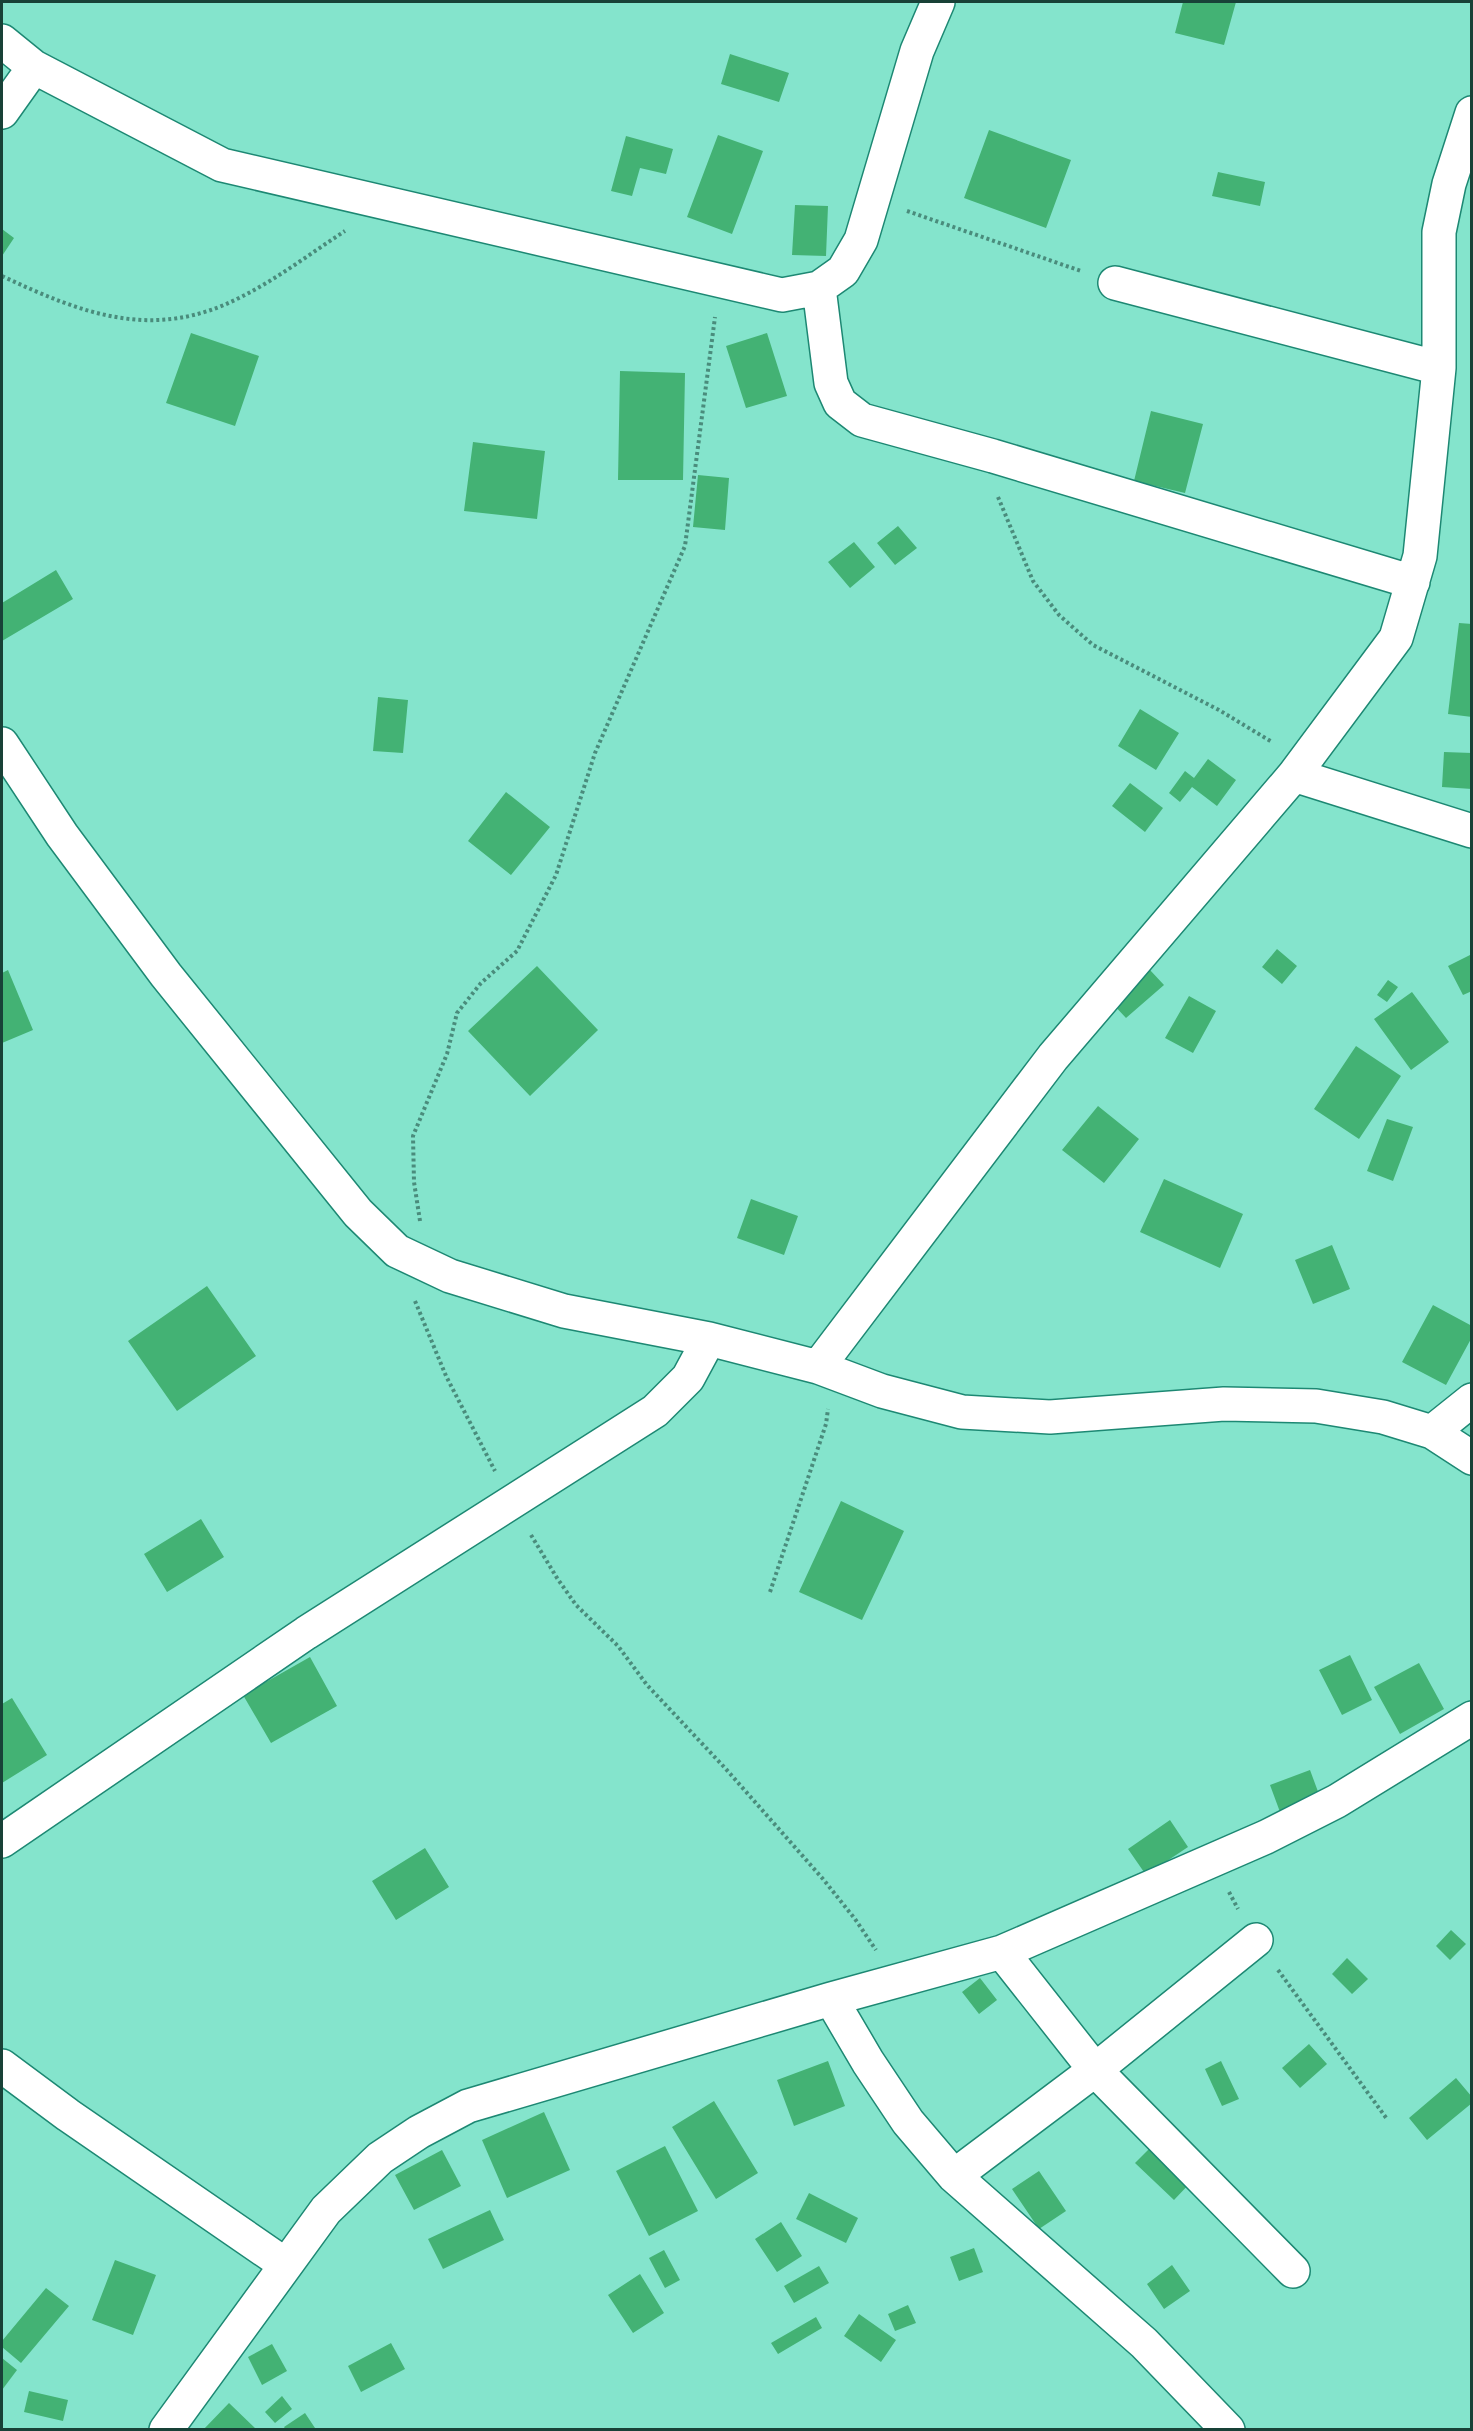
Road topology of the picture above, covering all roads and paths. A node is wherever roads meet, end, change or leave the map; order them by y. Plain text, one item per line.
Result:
1 (938, 2) edge
2 (2, 41) edge
3 (34, 67) junction
4 (2, 112) edge
5 (1472, 113) edge
6 (1460, 186) edge
7 (873, 199) junction
8 (388, 203) junction
9 (2, 276) edge
10 (719, 280) junction
11 (1115, 283) joint
12 (819, 288) junction
13 (1439, 368) junction
14 (993, 456) junction
15 (1413, 582) junction
16 (2, 744) edge
17 (1298, 768) junction
18 (1472, 831) edge
19 (398, 1251) junction
20 (426, 1265) junction
21 (710, 1339) junction
22 (826, 1370) junction
23 (1472, 1400) edge
24 (1432, 1432) junction
25 (1472, 1458) edge
26 (511, 1502) junction
27 (770, 1592) dead end
28 (1472, 1718) edge
29 (2, 1841) edge
30 (1212, 1862) junction
31 (1256, 1940) junction
32 (1002, 1952) junction
33 (896, 1981) junction
34 (831, 1999) junction
35 (2, 2066) edge
36 (1095, 2070) junction
37 (1387, 2119) dead end
38 (954, 2176) junction
39 (286, 2265) junction
40 (1293, 2271) dead end
41 (166, 2430) edge
42 (1228, 2430) edge

1 - 7 street
2 - 3 street
3 - 4 street
3 - 8 street
5 - 6 street
6 - 13 street
7 - 11 path
7 - 12 street
8 - 9 path
8 - 10 street
10 - 12 street
10 - 20 path
11 - 13 street
12 - 14 street
13 - 15 street
14 - 15 street
14 - 17 path
15 - 17 street
16 - 19 street
17 - 18 street
17 - 22 street
19 - 20 street
19 - 26 path
20 - 21 street
21 - 22 street
21 - 26 street
22 - 24 street
22 - 27 path
23 - 24 street
24 - 25 street
26 - 29 street
26 - 33 path
28 - 30 street
30 - 31 path
30 - 32 street
31 - 36 street
31 - 37 path
32 - 33 street
32 - 36 street
33 - 34 street
34 - 38 street
34 - 39 street
35 - 39 street
36 - 38 street
36 - 40 street
38 - 42 street
39 - 41 street

